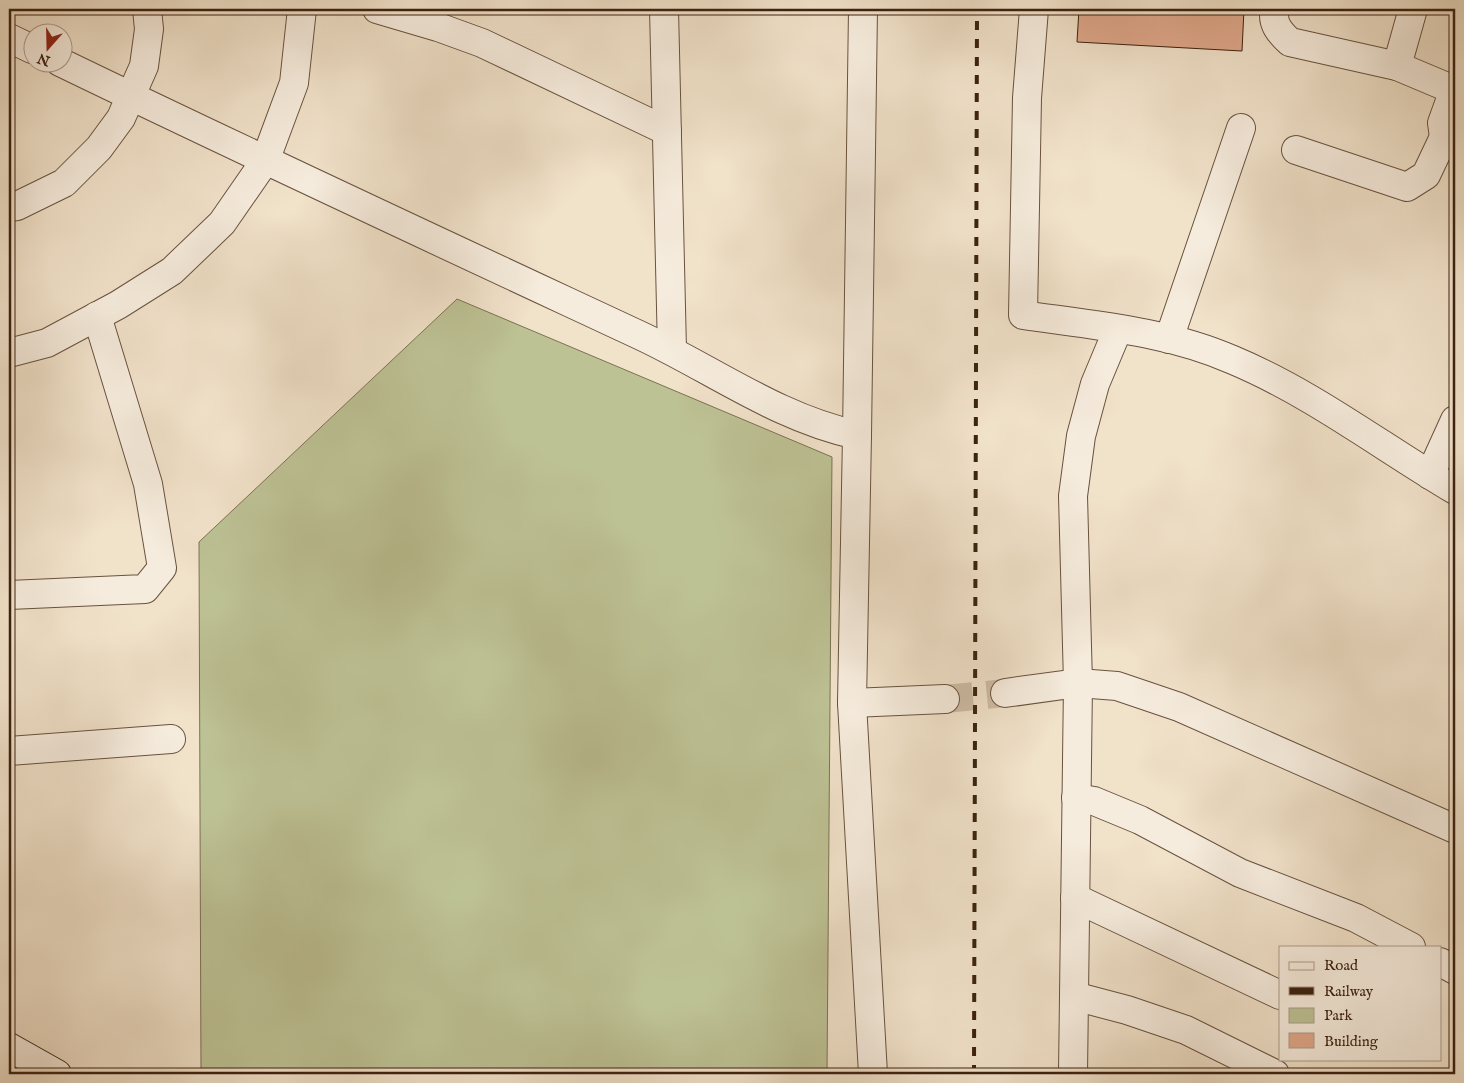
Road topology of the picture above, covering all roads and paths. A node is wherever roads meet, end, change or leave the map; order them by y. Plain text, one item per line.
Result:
1 (147, 9) edge
2 (302, 9) edge
3 (377, 9) edge
4 (664, 9) edge
5 (863, 9) edge
6 (1034, 9) edge
7 (1275, 9) edge
8 (1413, 9) edge
9 (9, 38) edge
10 (22, 44) edge
11 (1397, 66) junction
12 (72, 68) edge
13 (1455, 88) edge
14 (130, 96) junction
15 (1241, 128) dead end
16 (667, 131) junction
17 (1450, 141) edge
18 (1296, 150) dead end
19 (265, 161) junction
20 (9, 207) edge
21 (97, 316) junction
22 (1118, 328) junction
23 (1169, 339) junction
24 (672, 350) junction
25 (9, 353) edge
26 (1455, 420) edge
27 (857, 434) junction
28 (1430, 475) junction
29 (1455, 490) edge
30 (9, 594) edge
31 (1078, 683) junction
32 (1004, 693) tunnel mouth
33 (945, 699) tunnel mouth
34 (852, 703) junction
35 (170, 739) dead end
36 (9, 751) edge
37 (1076, 798) junction
38 (1455, 829) edge
39 (1075, 898) junction
40 (1408, 946) edge
41 (1442, 963) edge
42 (1455, 970) edge
43 (1074, 996) junction
44 (1279, 996) edge
45 (9, 1047) edge
46 (57, 1074) edge
47 (872, 1074) edge
48 (1073, 1074) edge
49 (1275, 1074) edge

1 - 14 street
2 - 19 street
3 - 16 street
4 - 16 street
5 - 27 street
6 - 22 street
7 - 11 street
8 - 11 street
9 - 10 street
11 - 13 street
12 - 14 street
13 - 17 street
14 - 19 street
14 - 20 street
15 - 23 street
16 - 24 street
17 - 18 street
19 - 21 street
19 - 24 street
21 - 25 street
21 - 30 street
22 - 23 street
22 - 31 street
23 - 28 street
24 - 27 street
26 - 28 street
27 - 34 street
28 - 29 street
31 - 32 street
31 - 37 street
31 - 38 street
33 - 34 street
34 - 47 street
35 - 36 street
37 - 39 street
37 - 40 street
39 - 43 street
39 - 44 street
41 - 42 street
43 - 48 street
43 - 49 street
45 - 46 street

